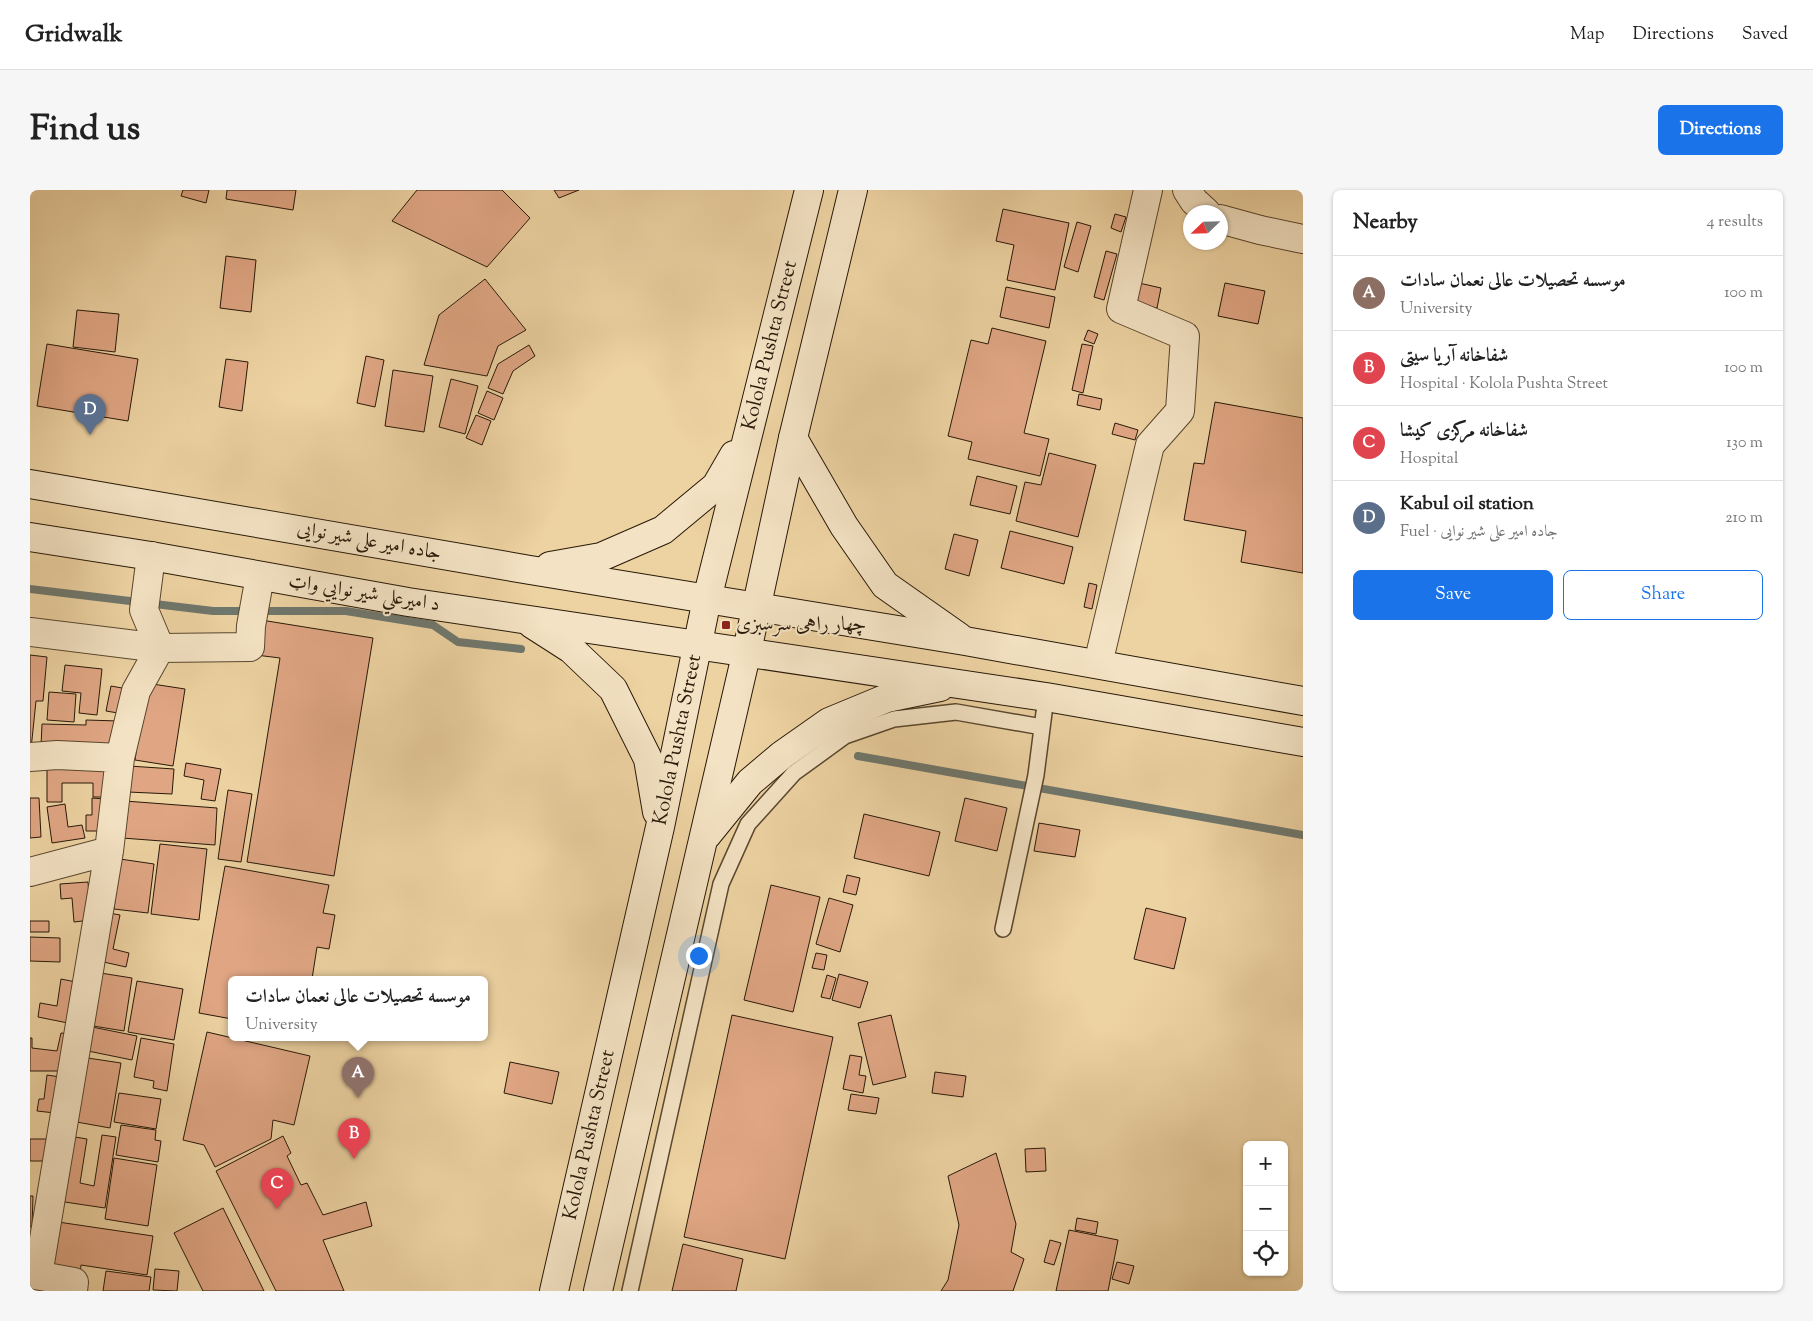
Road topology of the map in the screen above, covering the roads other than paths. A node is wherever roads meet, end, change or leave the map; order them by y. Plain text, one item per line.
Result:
1 (809, 190) edge
2 (852, 190) edge
3 (1148, 190) edge
4 (1186, 190) edge
5 (1199, 205) edge
6 (1228, 220) edge
7 (1303, 239) edge
8 (749, 430) junction
9 (793, 438) junction
10 (30, 484) edge
11 (30, 537) edge
12 (151, 556) junction
13 (530, 570) junction
14 (260, 576) junction
15 (707, 599) junction
16 (757, 606) junction
17 (524, 619) junction
18 (30, 632) edge
19 (965, 641) junction
20 (698, 644) junction
21 (160, 648) junction
22 (747, 651) junction
23 (1098, 664) junction
24 (958, 684) junction
25 (1046, 697) junction
26 (1303, 701) edge
27 (1042, 727) junction
28 (1303, 742) edge
29 (30, 756) edge
30 (120, 758) junction
31 (660, 827) junction
32 (703, 840) junction
33 (109, 851) junction
34 (30, 872) edge
35 (1003, 929) dead end
36 (34, 1275) edge
37 (73, 1291) edge
38 (554, 1291) edge
39 (598, 1291) edge
40 (630, 1291) edge

1 - 8 main road, Kolola Pushta Street
2 - 9 main road
3 - 23 main road
4 - 5 main road
6 - 7 main road
8 - 13 main road
8 - 15 main road, Kolola Pushta Street
9 - 16 main road
9 - 19 main road
10 - 13 main road, جاده امیر علی شیر نوایی
11 - 12 main road, د امیرعلي شیر نوايي واټ
12 - 14 main road, د امیرعلي شیر نوايي واټ
12 - 21 main road
13 - 15 main road, جاده امیر علی شیر نوایی
14 - 17 main road, د امیرعلي شیر نوايي واټ
14 - 21 main road
15 - 16 main road, جاده امیر علی شیر نوایی
15 - 20 main road, Kolola Pushta Street
16 - 19 main road, جاده امیر علی شیر نوایی
16 - 22 main road
17 - 20 main road, د امیرعلي شیر نوايي واټ
17 - 31 main road
18 - 21 main road
19 - 23 main road, جاده امیر علی شیر نوایی
20 - 22 main road, د امیرعلي شیر نوايي واټ
20 - 31 main road, Kolola Pushta Street
21 - 30 main road
22 - 24 main road, د امیرعلي شیر نوايي واټ
22 - 32 main road
23 - 26 main road, جاده امیر علی شیر نوایی
24 - 25 main road, د امیرعلي شیر نوايي واټ
24 - 32 main road
25 - 27 lane
25 - 28 main road, د امیرعلي شیر نوايي واټ
27 - 35 lane
27 - 40 lane
29 - 30 main road
30 - 33 main road
31 - 38 main road, Kolola Pushta Street
32 - 39 main road
33 - 34 main road
33 - 36 main road
36 - 37 main road

